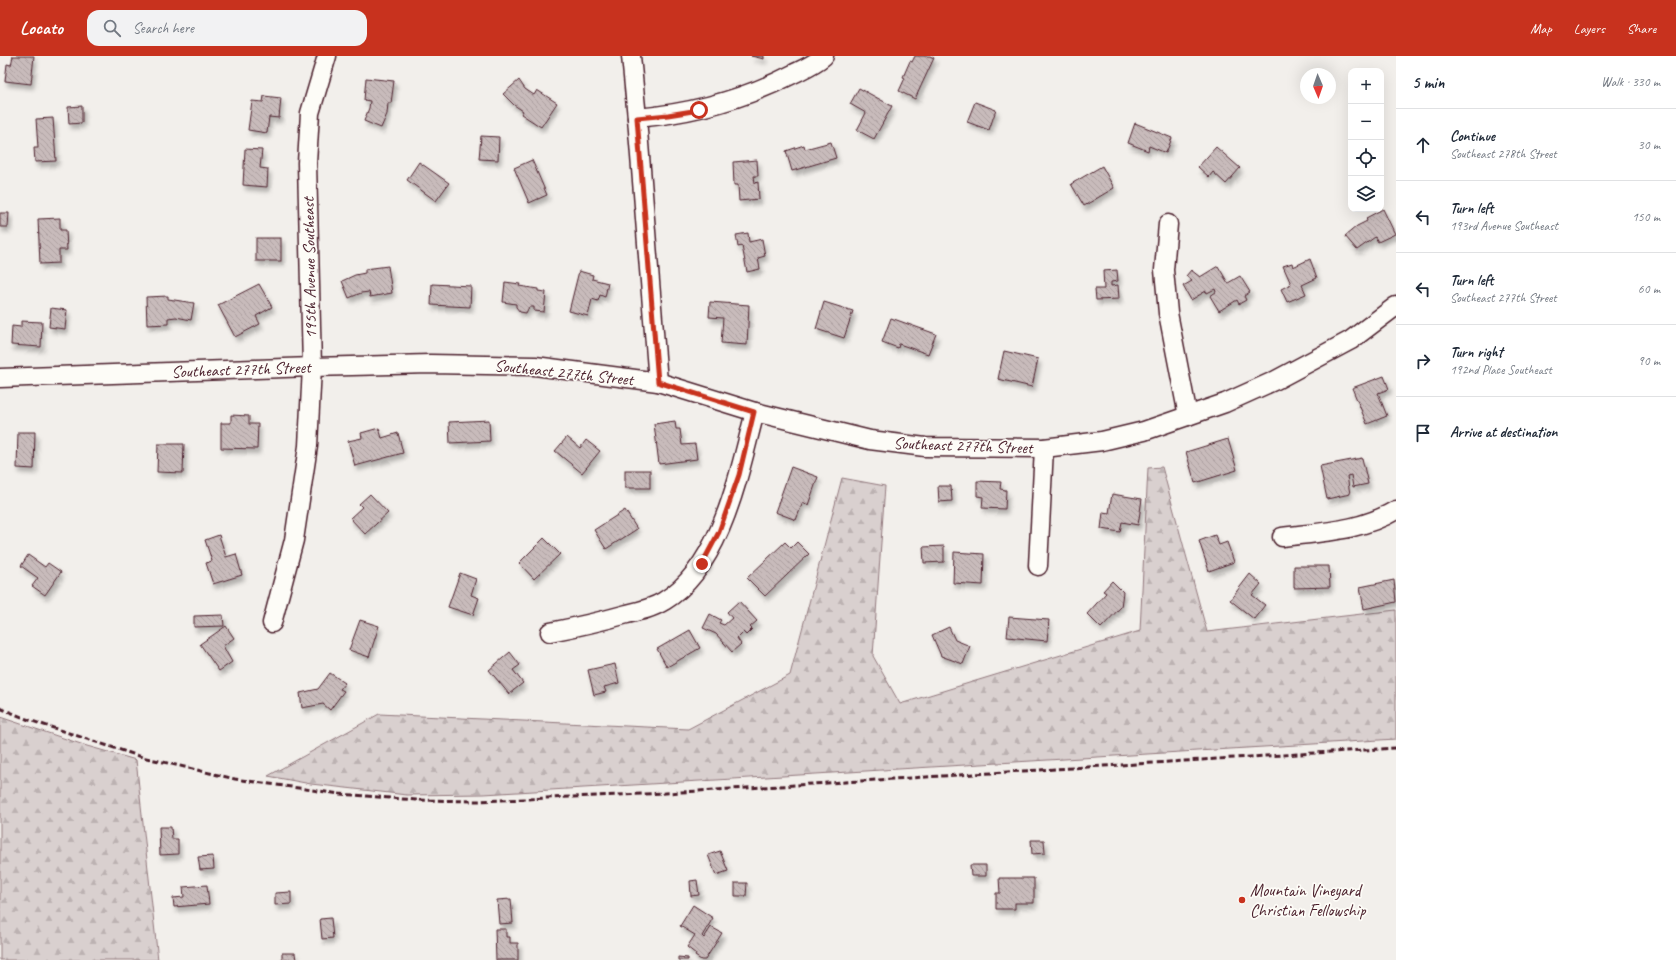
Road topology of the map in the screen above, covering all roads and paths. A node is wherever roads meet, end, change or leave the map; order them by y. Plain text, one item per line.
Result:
1 (327, 56) edge
2 (631, 56) edge
3 (824, 56) edge
4 (637, 118) junction
5 (1168, 224) dead end
6 (1396, 306) edge
7 (312, 367) junction
8 (0, 378) edge
9 (658, 382) junction
10 (754, 412) junction
11 (1188, 416) junction
12 (1044, 448) junction
13 (1396, 510) edge
14 (1282, 538) dead end
15 (1038, 566) dead end
16 (272, 623) dead end
17 (550, 632) dead end

1 - 7 street, 195th Avenue Southeast
2 - 4 street
3 - 4 street
4 - 9 street
5 - 11 street
6 - 11 street, Southeast 277th Street
7 - 8 street, Southeast 277th Street
7 - 9 street, Southeast 277th Street
7 - 16 street, 195th Avenue Southeast
9 - 10 street, Southeast 277th Street
10 - 12 street, Southeast 277th Street
10 - 17 street
11 - 12 street, Southeast 277th Street
12 - 15 street
13 - 14 street

